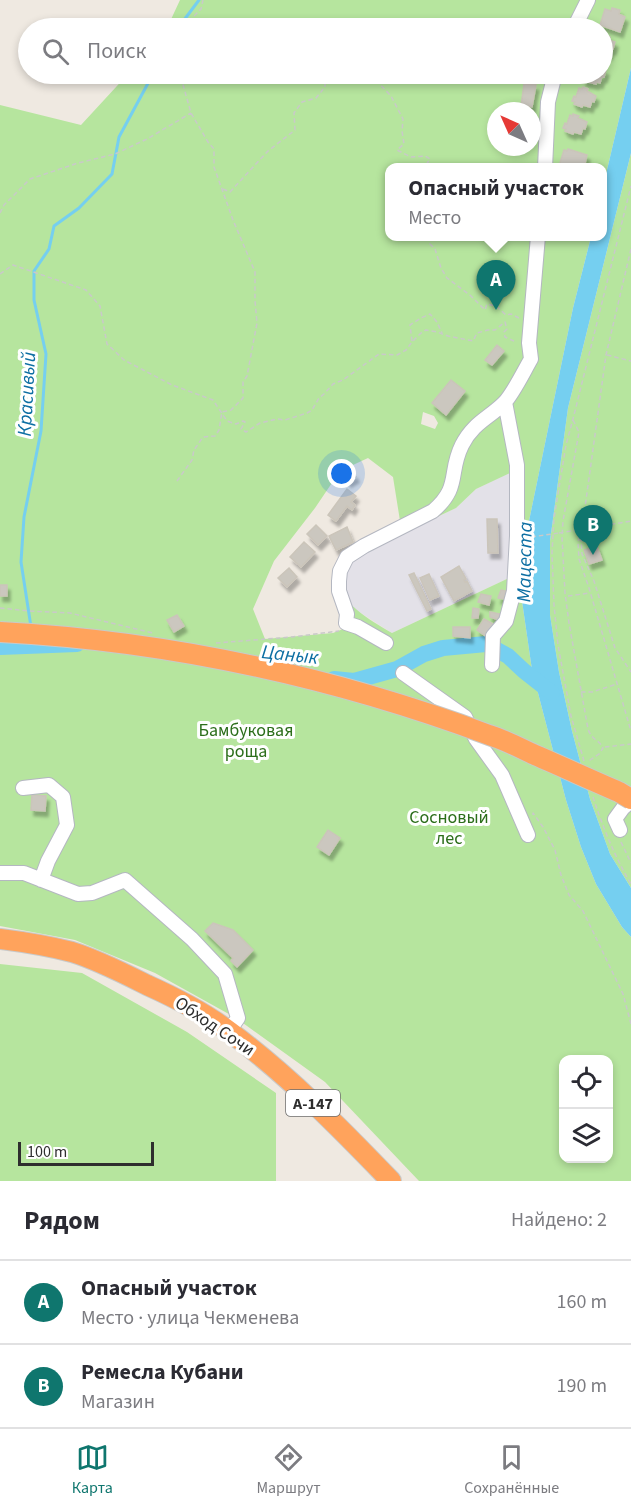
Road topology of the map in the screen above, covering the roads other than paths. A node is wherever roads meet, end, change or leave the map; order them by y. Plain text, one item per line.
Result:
1 (588, 0) edge
2 (579, 18) edge
3 (552, 84) edge
4 (545, 163) edge
5 (538, 241) edge
6 (505, 402) junction
7 (0, 632) edge
8 (386, 643) dead end
9 (492, 665) dead end
10 (403, 674) dead end
11 (23, 788) dead end
12 (631, 800) edge
13 (620, 830) dead end
14 (528, 835) road end
15 (0, 873) edge
16 (41, 880) junction
17 (0, 939) edge
18 (229, 1031) junction
19 (391, 1181) edge

1 - 2 street
3 - 4 street
5 - 6 street
6 - 8 street
6 - 9 street
7 - 12 highway, bridge
10 - 14 street
11 - 16 street
12 - 13 street
15 - 16 street
16 - 18 street
17 - 18 highway, Обход Сочи / А-147
18 - 19 highway, Обход Сочи / А-147

